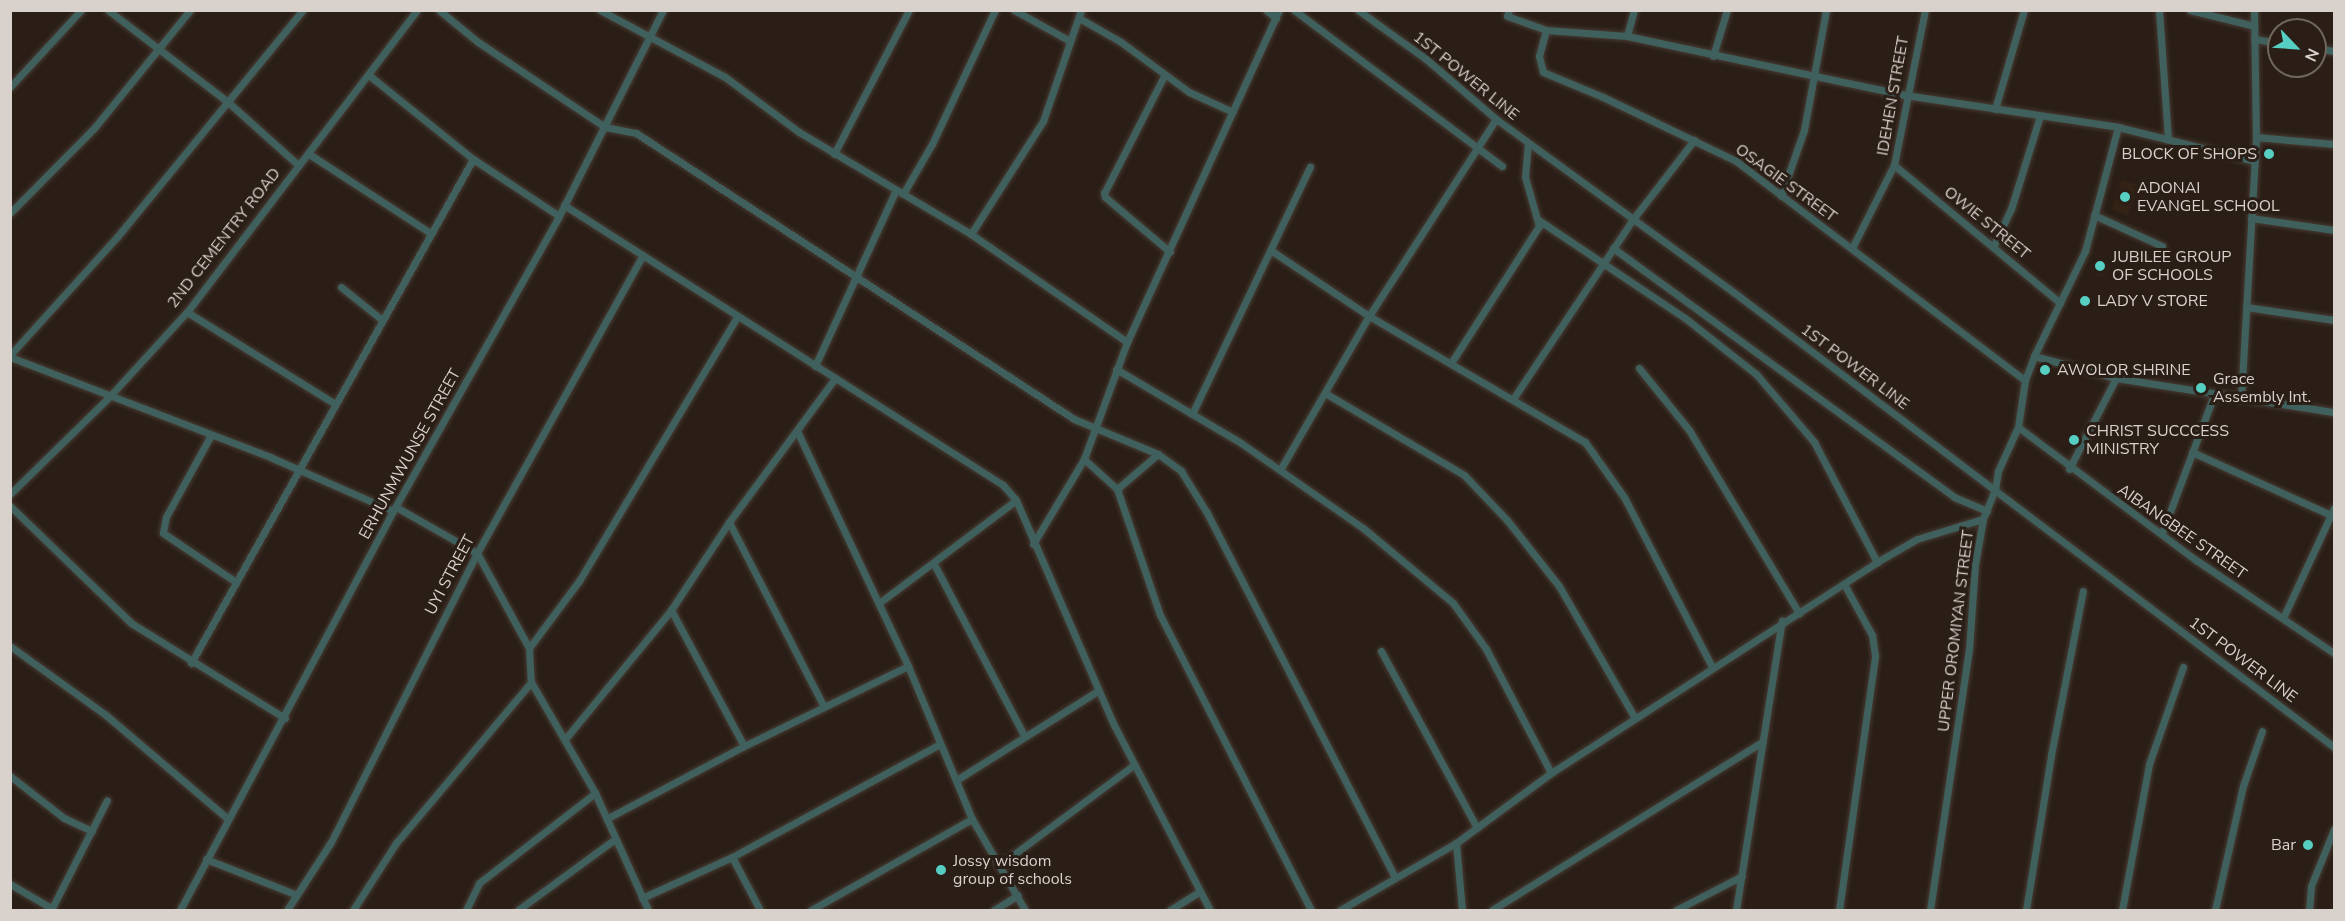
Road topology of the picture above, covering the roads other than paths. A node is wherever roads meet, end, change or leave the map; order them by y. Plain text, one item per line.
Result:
1 (81, 10) edge
2 (108, 10) edge
3 (190, 10) edge
4 (303, 10) edge
5 (417, 10) edge
6 (439, 10) edge
7 (600, 10) edge
8 (663, 10) edge
9 (909, 10) edge
10 (994, 10) edge
11 (1014, 10) edge
12 (1266, 10) edge
13 (1293, 10) edge
14 (1358, 10) edge
15 (1509, 10) edge
16 (1634, 10) edge
17 (1727, 10) edge
18 (1826, 10) edge
19 (1924, 10) edge
20 (2024, 10) edge
21 (2159, 10) edge
22 (2190, 10) edge
23 (2254, 10) edge
24 (1080, 14) edge
25 (1278, 14) edge
26 (2254, 26) junction
27 (1546, 30) junction
28 (1627, 36) junction
29 (649, 37) junction
30 (2254, 39) junction
31 (1070, 40) junction
32 (2267, 41) edge
33 (161, 50) junction
34 (1713, 56) junction
35 (1815, 75) junction
36 (370, 76) junction
37 (1164, 76) junction
38 (10, 87) edge
39 (1905, 95) junction
40 (229, 103) junction
41 (1995, 109) junction
42 (1233, 112) junction
43 (2040, 116) junction
44 (1496, 119) junction
45 (605, 127) junction
46 (2118, 127) junction
47 (2256, 137) junction
48 (1694, 140) junction
49 (2168, 140) junction
50 (1528, 142) junction
51 (2334, 144) edge
52 (1477, 148) junction
53 (309, 154) junction
54 (834, 154) junction
55 (473, 159) junction
56 (2254, 161) junction
57 (298, 165) junction
58 (1894, 165) junction
59 (1503, 166) dead end
60 (1310, 167) dead end
61 (894, 192) junction
62 (903, 194) junction
63 (1781, 196) junction
64 (564, 205) junction
65 (10, 213) edge
66 (2094, 215) junction
67 (559, 216) junction
68 (2251, 218) junction
69 (1633, 219) junction
70 (1540, 221) junction
71 (2334, 230) edge
72 (430, 233) junction
73 (971, 234) junction
74 (1994, 245) junction
75 (2162, 246) dead end
76 (1613, 248) junction
77 (1852, 249) junction
78 (1272, 251) junction
79 (1170, 252) junction
80 (643, 255) junction
81 (1604, 262) junction
82 (856, 278) junction
83 (341, 287) dead end
84 (2060, 303) junction
85 (2246, 307) junction
86 (187, 312) junction
87 (1370, 316) junction
88 (736, 317) junction
89 (381, 319) junction
90 (2334, 320) edge
91 (1127, 342) junction
92 (10, 356) edge
93 (2034, 356) junction
94 (1451, 363) junction
95 (815, 366) junction
96 (1639, 368) dead end
97 (1116, 369) junction
98 (835, 378) junction
99 (2116, 378) junction
100 (2025, 380) junction
101 (1325, 393) junction
102 (2214, 395) junction
103 (109, 396) junction
104 (1513, 399) junction
105 (2241, 399) junction
106 (334, 403) junction
107 (2334, 412) edge
108 (1192, 414) junction
109 (2018, 427) junction
110 (1094, 429) junction
111 (798, 433) junction
112 (211, 435) junction
113 (2192, 453) junction
114 (1158, 454) junction
115 (1084, 459) junction
116 (297, 469) junction
117 (2069, 469) junction
118 (1280, 470) junction
119 (1117, 489) junction
120 (1995, 490) junction
121 (10, 494) edge
122 (1016, 500) junction
123 (10, 506) edge
124 (394, 509) junction
125 (1987, 511) junction
126 (2333, 511) edge
127 (1983, 519) junction
128 (729, 522) junction
129 (2162, 533) junction
130 (1033, 544) junction
131 (477, 553) junction
132 (1877, 562) junction
133 (934, 564) junction
134 (236, 582) junction
135 (1844, 584) junction
136 (2083, 591) dead end
137 (879, 603) junction
138 (671, 610) junction
139 (1798, 613) junction
140 (2283, 618) junction
141 (1782, 621) junction
142 (1760, 635) junction
143 (1776, 642) junction
144 (10, 646) edge
145 (529, 648) junction
146 (1381, 651) dead end
147 (2334, 653) edge
148 (191, 663) junction
149 (908, 666) junction
150 (1712, 667) junction
151 (2183, 667) dead end
152 (531, 682) junction
153 (1098, 691) junction
154 (824, 707) junction
155 (1635, 717) junction
156 (285, 718) junction
157 (2262, 731) dead end
158 (1025, 736) junction
159 (566, 738) junction
160 (1762, 742) junction
161 (940, 744) junction
162 (744, 746) junction
163 (2334, 747) edge
164 (1134, 765) junction
165 (1551, 773) junction
166 (10, 776) edge
167 (958, 779) junction
168 (595, 793) junction
169 (107, 800) dead end
170 (227, 818) junction
171 (608, 818) junction
172 (972, 819) junction
173 (1477, 828) junction
174 (2334, 829) edge
175 (92, 831) junction
176 (615, 839) junction
177 (1456, 843) junction
178 (732, 857) junction
179 (206, 859) junction
180 (1001, 864) junction
181 (1394, 876) junction
182 (1742, 876) junction
183 (10, 884) edge
184 (1199, 892) junction
185 (295, 894) junction
186 (1018, 895) junction
187 (642, 898) junction
188 (51, 909) edge
189 (180, 910) edge
190 (286, 910) edge
191 (353, 910) edge
192 (466, 910) edge
193 (518, 910) edge
194 (648, 910) edge
195 (760, 910) edge
196 (811, 910) edge
197 (994, 910) edge
198 (1025, 910) edge
199 (1170, 910) edge
200 (1210, 910) edge
201 (1311, 910) edge
202 (1340, 910) edge
203 (1461, 910) edge
204 (1492, 910) edge
205 (1676, 910) edge
206 (1736, 910) edge
207 (1839, 910) edge
208 (1930, 910) edge
209 (2026, 910) edge
210 (2122, 910) edge
211 (2215, 910) edge
212 (2309, 910) edge

1 - 38 street
2 - 33 street
3 - 33 street
4 - 40 street
5 - 36 street, 2ND CEMENTRY ROAD
6 - 45 street
7 - 29 street
8 - 29 street, ERHUNMWUNSE STREET
9 - 54 street
10 - 62 street
11 - 31 street
12 - 25 street
13 - 52 street
14 - 44 street, 1ST POWER LINE
15 - 27 street
16 - 28 street
17 - 34 street
18 - 35 street
19 - 39 street, IDEHEN STREET
20 - 41 street
21 - 49 street
22 - 26 street
23 - 26 street
24 - 31 street
24 - 37 street
25 - 42 street
26 - 30 street
27 - 28 street
27 - 48 street, OSAGIE STREET
28 - 34 street
29 - 45 street, ERHUNMWUNSE STREET
29 - 54 street
30 - 32 street
30 - 47 street
31 - 73 street
33 - 40 street
33 - 65 street
34 - 35 street
35 - 39 street
35 - 63 street
36 - 53 street, 2ND CEMENTRY ROAD
36 - 55 street
37 - 42 street
37 - 79 street
39 - 41 street
39 - 58 street, IDEHEN STREET
40 - 57 street
40 - 92 street
41 - 43 street
42 - 79 street
43 - 46 street
43 - 74 street
44 - 50 street, 1ST POWER LINE
44 - 52 street
45 - 64 street, ERHUNMWUNSE STREET
45 - 82 street
46 - 49 street
46 - 66 street, UPPER OROMIYAN STREET
47 - 51 street
47 - 56 street
48 - 63 street, OSAGIE STREET
48 - 69 street
49 - 56 street
50 - 69 street, 1ST POWER LINE
50 - 70 street
52 - 59 street
52 - 87 street
53 - 57 street, 2ND CEMENTRY ROAD
53 - 72 street
54 - 61 street
55 - 67 street
55 - 72 street
56 - 68 street
57 - 86 street, 2ND CEMENTRY ROAD
58 - 74 street, OWIE STREET
58 - 77 street, IDEHEN STREET
60 - 78 street
61 - 62 street
61 - 82 street
62 - 73 street
63 - 77 street, OSAGIE STREET
64 - 67 street, ERHUNMWUNSE STREET
64 - 80 street
66 - 75 street
66 - 84 street, UPPER OROMIYAN STREET
67 - 124 street, ERHUNMWUNSE STREET
68 - 71 street
68 - 85 street
69 - 76 street
69 - 120 street, 1ST POWER LINE
70 - 81 street
70 - 94 street
72 - 89 street
73 - 91 street
74 - 84 street, OWIE STREET
76 - 81 street
76 - 125 street
77 - 100 street, OSAGIE STREET
78 - 87 street
78 - 108 street
79 - 91 street
80 - 88 street
80 - 131 street, UYI STREET
81 - 104 street
81 - 132 street
82 - 95 street
82 - 110 street
83 - 89 street
84 - 93 street, UPPER OROMIYAN STREET
85 - 90 street
85 - 105 street
86 - 103 street, 2ND CEMENTRY ROAD
86 - 106 street
87 - 94 street
87 - 101 street
88 - 95 street
88 - 145 street
89 - 106 street
91 - 97 street
92 - 103 street
93 - 99 street
93 - 100 street, UPPER OROMIYAN STREET
94 - 104 street
95 - 98 street
96 - 139 street
97 - 108 street
97 - 110 street
98 - 111 street
98 - 122 street
99 - 102 street
99 - 117 street
100 - 109 street, UPPER OROMIYAN STREET
101 - 118 street
101 - 155 street
102 - 105 street
102 - 113 street
103 - 112 street
103 - 121 street, 2ND CEMENTRY ROAD
104 - 150 street
105 - 107 street
106 - 116 street
108 - 118 street
109 - 117 street, AIBANGBEE STREET
109 - 120 street, UPPER OROMIYAN STREET
110 - 114 street
110 - 115 street
111 - 128 street
111 - 137 street
112 - 116 street
112 - 134 street
113 - 126 street
113 - 129 street
114 - 119 street
114 - 181 street
115 - 119 street
115 - 130 street
116 - 124 street
116 - 134 street
117 - 129 street, AIBANGBEE STREET
118 - 165 street
119 - 201 street
120 - 125 street, UPPER OROMIYAN STREET
120 - 163 street, 1ST POWER LINE
122 - 130 street
122 - 133 street
123 - 148 street
124 - 131 street
124 - 156 street, ERHUNMWUNSE STREET
125 - 127 street, UPPER OROMIYAN STREET
126 - 140 street
127 - 132 street
127 - 208 street, UPPER OROMIYAN STREET
128 - 138 street
128 - 154 street
129 - 140 street, AIBANGBEE STREET
130 - 153 street
131 - 145 street
131 - 185 street, UYI STREET
132 - 135 street
133 - 137 street
133 - 158 street
134 - 148 street
135 - 139 street
135 - 207 street
136 - 209 street
137 - 149 street
138 - 159 street
138 - 162 street
139 - 141 street
140 - 147 street, AIBANGBEE STREET
141 - 142 street
141 - 143 street
142 - 143 street
142 - 150 street
143 - 160 street
144 - 170 street
145 - 152 street
146 - 173 street
148 - 156 street
149 - 154 street
149 - 161 street
150 - 155 street
151 - 210 street
152 - 159 street
152 - 191 street
153 - 158 street
153 - 164 street
154 - 162 street
155 - 165 street
156 - 170 street, ERHUNMWUNSE STREET
157 - 211 street
158 - 167 street
159 - 168 street
160 - 182 street
160 - 204 street
161 - 167 street
161 - 178 street
162 - 171 street
164 - 180 street
164 - 184 street
165 - 173 street
166 - 175 street
167 - 172 street
168 - 171 street
168 - 192 street
169 - 175 street
170 - 179 street, ERHUNMWUNSE STREET
171 - 176 street
172 - 180 street
172 - 196 street
173 - 177 street
174 - 212 street
175 - 188 street
176 - 187 street
176 - 193 street
177 - 181 street
177 - 203 street
178 - 187 street
178 - 195 street
179 - 185 street
179 - 189 street, ERHUNMWUNSE STREET
180 - 186 street
181 - 202 street
182 - 205 street
182 - 206 street
183 - 188 street
184 - 199 street
184 - 200 street
185 - 190 street, UYI STREET
186 - 197 street
186 - 198 street
187 - 194 street

